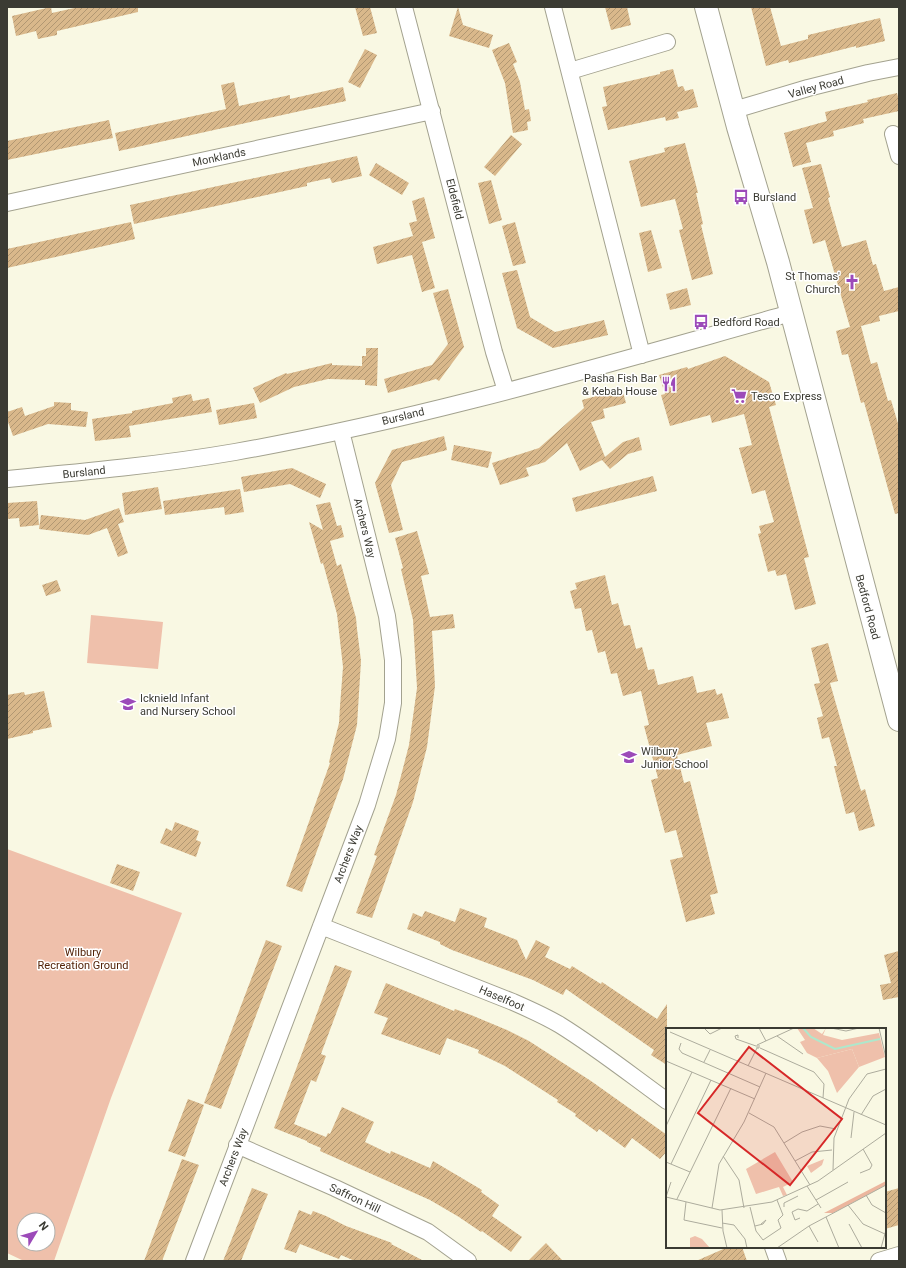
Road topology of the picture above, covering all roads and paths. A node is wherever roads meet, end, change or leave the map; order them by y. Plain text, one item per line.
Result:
1 (404, 7) edge
2 (553, 7) edge
3 (706, 7) edge
4 (667, 42) dead end
5 (899, 67) edge
6 (570, 71) junction
7 (734, 110) junction
8 (432, 111) junction
9 (893, 134) dead end
10 (899, 156) edge
11 (7, 203) edge
12 (791, 313) junction
13 (642, 355) junction
14 (506, 391) junction
15 (341, 431) junction
16 (7, 480) edge
17 (899, 720) edge
18 (321, 926) junction
19 (666, 1100) edge
20 (237, 1145) junction
21 (773, 1248) edge
22 (899, 1256) edge
23 (194, 1261) edge
24 (468, 1261) edge
25 (778, 1261) edge
26 (880, 1261) edge

1 - 8 street, Eldefield
2 - 6 street
3 - 7 street, Bedford Road
4 - 6 street
5 - 7 street, Valley Road
6 - 13 street
7 - 12 street, Bedford Road
8 - 11 street, Monklands
8 - 14 street, Eldefield
9 - 10 street
12 - 13 street, Bursland
12 - 17 street, Bedford Road
13 - 14 street, Bursland
14 - 15 street, Bursland
15 - 16 street, Bursland
15 - 18 street, Archers Way
18 - 19 street, Haselfoot
18 - 20 street, Archers Way
20 - 23 street, Archers Way
20 - 24 street, Saffron Hill
21 - 25 street
22 - 26 street

